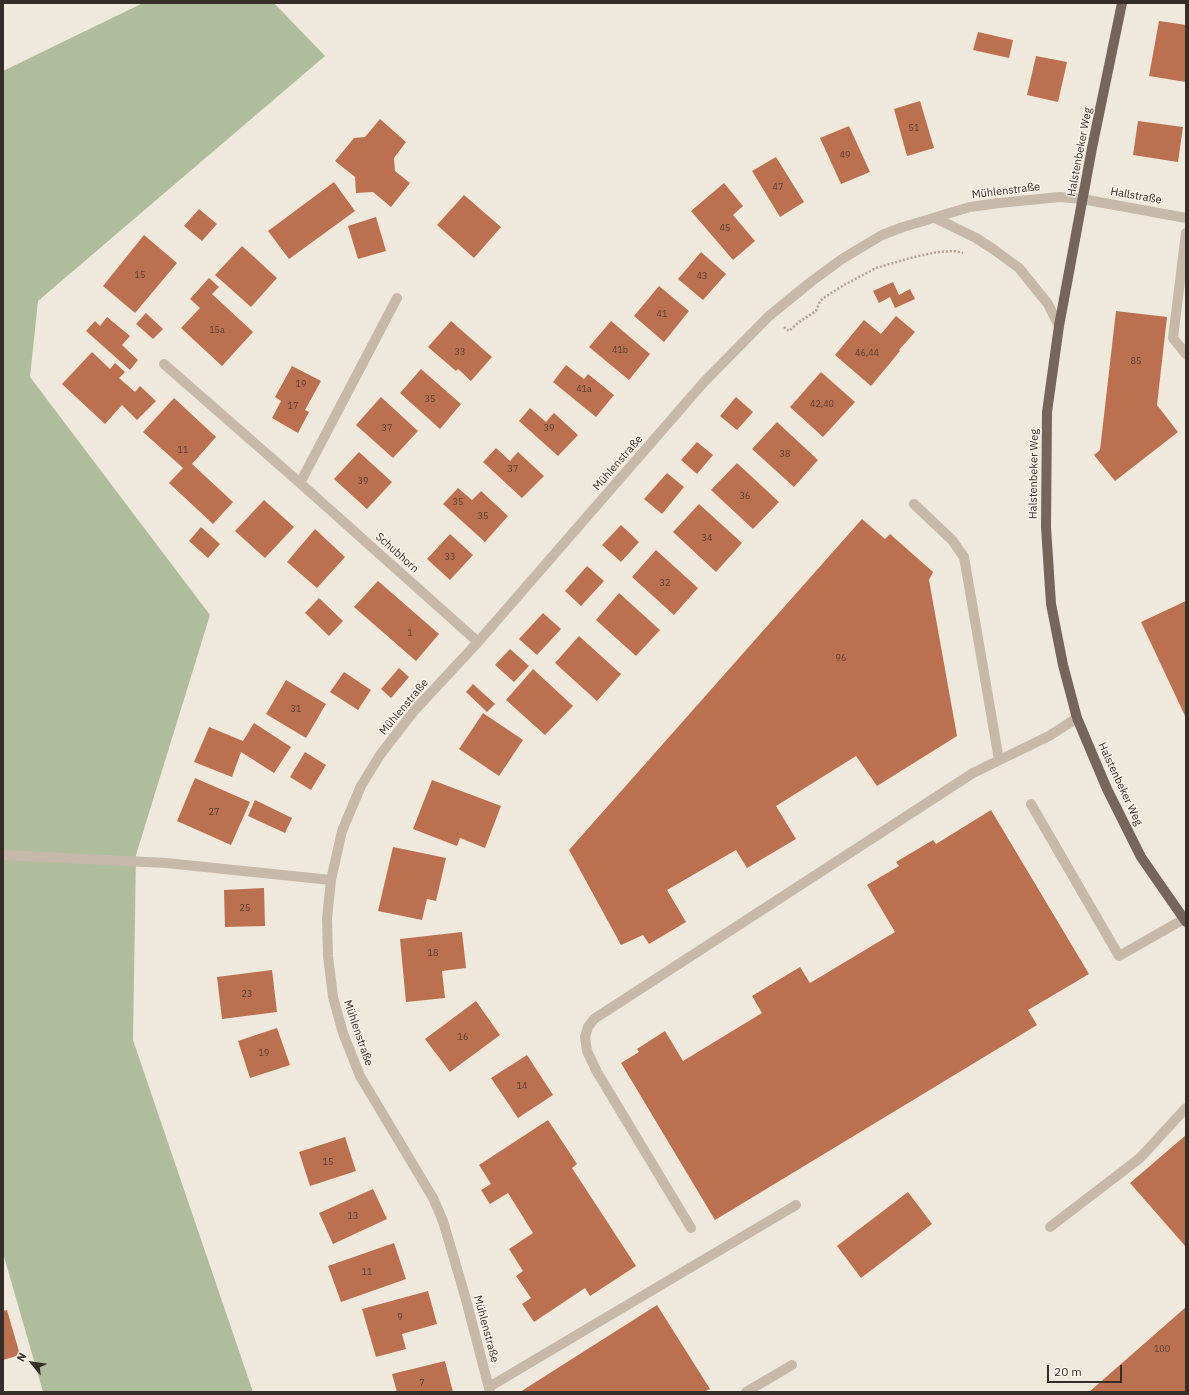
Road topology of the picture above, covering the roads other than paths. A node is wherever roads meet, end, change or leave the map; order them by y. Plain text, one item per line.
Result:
1 (1122, 3) edge
2 (1082, 199) junction
3 (935, 218) junction
4 (1186, 218) edge
5 (1186, 233) edge
6 (397, 298) dead end
7 (1059, 326) junction
8 (1186, 354) edge
9 (164, 364) dead end
10 (300, 483) junction
11 (914, 504) dead end
12 (478, 642) junction
13 (1077, 718) junction
14 (999, 760) junction
15 (1031, 804) dead end
16 (3, 855) edge
17 (331, 880) junction
18 (1185, 920) edge
19 (1186, 1108) edge
20 (796, 1205) dead end
21 (1050, 1227) dead end
22 (691, 1228) dead end
23 (792, 1365) dead end
24 (490, 1389) edge
25 (746, 1392) edge

1 - 2 main road, Halstenbeker Weg
2 - 3 street, Mühlenstraße
2 - 4 street, Hallstraße
2 - 7 main road, Halstenbeker Weg
3 - 7 street
3 - 12 street, Mühlenstraße
5 - 8 street
6 - 10 street
7 - 13 main road, Halstenbeker Weg
9 - 10 street, Schubhorn
10 - 12 street, Schubhorn
11 - 14 street
12 - 17 street, Mühlenstraße
13 - 14 street
13 - 18 main road, Halstenbeker Weg
14 - 22 street
15 - 18 street
16 - 17 street
17 - 24 street, Mühlenstraße
19 - 21 street
20 - 24 street, Mühlenstraße
23 - 25 street

